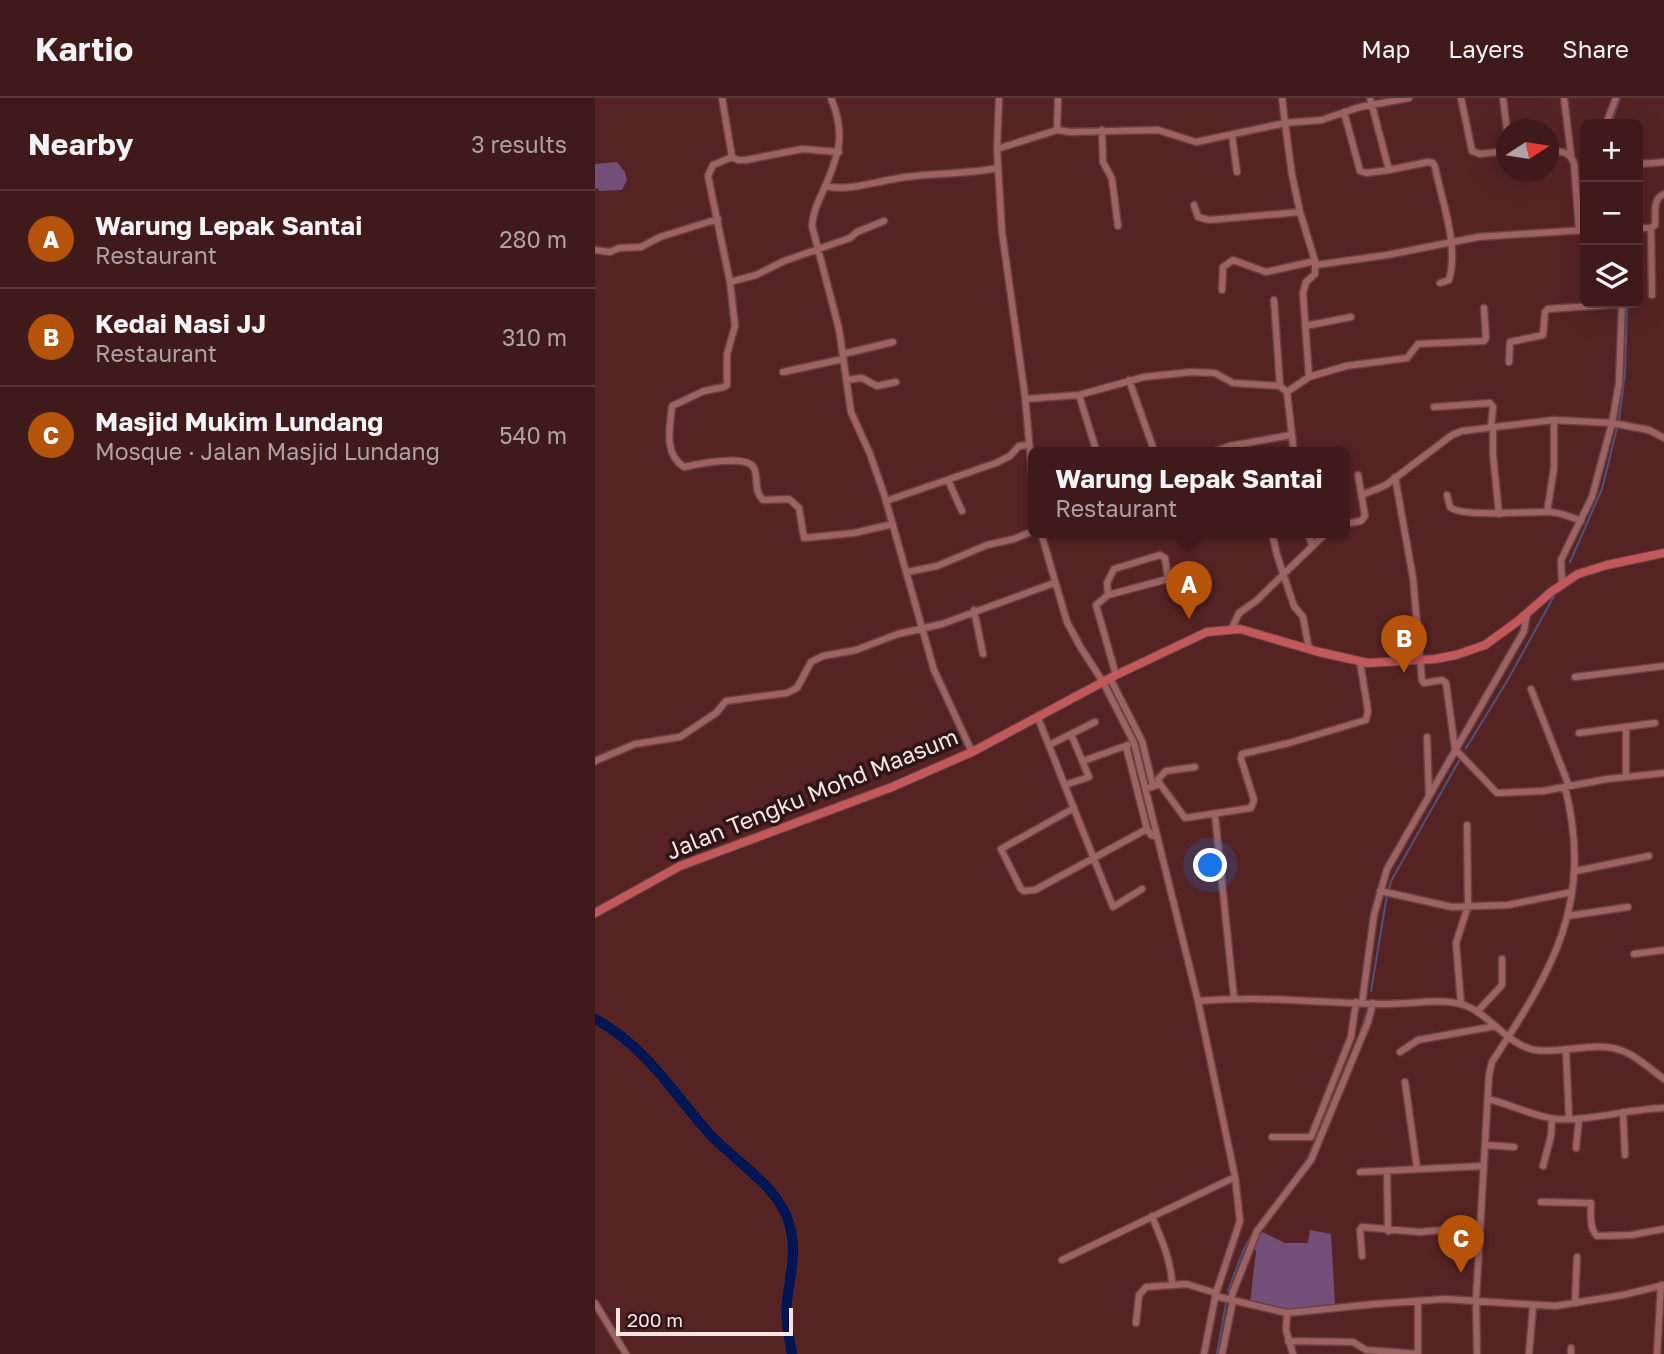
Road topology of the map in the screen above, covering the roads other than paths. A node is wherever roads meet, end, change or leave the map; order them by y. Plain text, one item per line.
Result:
1 (722, 98) edge
2 (831, 98) edge
3 (999, 98) edge
4 (1058, 98) edge
5 (1282, 98) edge
6 (1409, 98) edge
7 (1461, 98) edge
8 (1503, 98) edge
9 (1564, 98) edge
10 (1616, 98) edge
11 (1370, 101) edge
12 (1344, 113) junction
13 (1506, 119) edge
14 (1608, 119) edge
15 (1285, 123) junction
16 (1057, 130) junction
17 (1102, 130) junction
18 (1232, 135) junction
19 (996, 149) junction
20 (1559, 151) edge
21 (839, 152) junction
22 (1496, 152) edge
23 (1571, 155) junction
24 (732, 157) junction
25 (1664, 162) edge
26 (1643, 164) edge
27 (998, 168) junction
28 (1389, 170) junction
29 (1237, 172) dead end
30 (825, 186) junction
31 (1664, 194) edge
32 (1194, 205) dead end
33 (1300, 212) junction
34 (1580, 213) edge
35 (718, 219) junction
36 (884, 221) dead end
37 (1118, 226) dead end
38 (1651, 228) junction
39 (1643, 229) edge
40 (1580, 230) edge
41 (1450, 242) junction
42 (595, 250) edge
43 (817, 250) junction
44 (1316, 263) junction
45 (730, 282) junction
46 (1440, 283) dead end
47 (1222, 290) dead end
48 (1652, 295) dead end
49 (1274, 300) dead end
50 (1580, 306) edge
51 (1622, 308) edge
52 (1485, 309) dead end
53 (1351, 317) dead end
54 (1305, 327) junction
55 (893, 342) dead end
56 (843, 356) junction
57 (1509, 362) dead end
58 (783, 372) dead end
59 (1309, 377) junction
60 (846, 380) junction
61 (1129, 380) junction
62 (897, 382) dead end
63 (1280, 386) junction
64 (1287, 392) junction
65 (1079, 395) junction
66 (1025, 399) junction
67 (1434, 407) dead end
68 (1554, 420) junction
69 (1612, 423) junction
70 (1492, 428) junction
71 (1291, 435) junction
72 (1663, 436) edge
73 (1028, 444) junction
74 (1028, 447) edge
75 (1095, 447) edge
76 (1153, 447) edge
77 (1227, 447) edge
78 (1293, 447) edge
79 (1358, 475) dead end
80 (1395, 477) junction
81 (948, 480) junction
82 (1362, 495) junction
83 (1447, 495) dead end
84 (886, 501) junction
85 (962, 511) dead end
86 (1547, 512) junction
87 (1499, 514) junction
88 (1581, 521) junction
89 (1350, 523) edge
90 (893, 524) junction
91 (1028, 533) edge
92 (1042, 538) edge
93 (1273, 538) edge
94 (1310, 538) edge
95 (1320, 538) edge
96 (1312, 545) junction
97 (1664, 553) edge
98 (907, 572) junction
99 (1283, 573) junction
100 (1054, 583) junction
101 (1562, 583) junction
102 (1108, 595) junction
103 (974, 610) junction
104 (1527, 613) junction
105 (1232, 628) junction
106 (922, 629) junction
107 (1309, 649) junction
108 (983, 654) dead end
109 (1419, 661) junction
110 (1360, 662) junction
111 (1664, 666) edge
112 (1575, 677) dead end
113 (1110, 678) junction
114 (1531, 689) dead end
115 (1038, 718) junction
116 (1095, 722) dead end
117 (1655, 723) dead end
118 (1626, 727) junction
119 (1579, 733) dead end
120 (1071, 734) junction
121 (1427, 737) dead end
122 (1134, 743) junction
123 (1049, 745) junction
124 (1126, 746) junction
125 (1455, 749) junction
126 (972, 752) junction
127 (595, 761) edge
128 (1083, 761) junction
129 (1427, 761) junction
130 (1195, 767) dead end
131 (1444, 769) junction
132 (1664, 773) edge
133 (1626, 777) junction
134 (1065, 785) junction
135 (1153, 786) junction
136 (1567, 787) junction
137 (1429, 794) junction
138 (1074, 808) junction
139 (1215, 815) junction
140 (1467, 825) dead end
141 (1147, 829) junction
142 (1157, 837) junction
143 (1649, 856) dead end
144 (1094, 859) junction
145 (1576, 871) junction
146 (1142, 889) dead end
147 (1572, 892) junction
148 (1385, 893) junction
149 (1468, 906) junction
150 (1628, 907) dead end
151 (595, 914) edge
152 (1567, 916) junction
153 (1664, 950) edge
154 (1634, 954) dead end
155 (1502, 959) dead end
156 (1234, 998) junction
157 (1198, 1001) junction
158 (1359, 1003) junction
159 (1373, 1003) junction
160 (1461, 1004) junction
161 (1477, 1012) junction
162 (1496, 1026) junction
163 (1509, 1037) junction
164 (1566, 1051) junction
165 (1400, 1052) dead end
166 (1664, 1079) edge
167 (1405, 1082) dead end
168 (1488, 1099) junction
169 (1664, 1108) edge
170 (1623, 1112) junction
171 (1569, 1118) junction
172 (1552, 1119) junction
173 (1579, 1119) junction
174 (1272, 1137) dead end
175 (1485, 1145) junction
176 (1514, 1147) dead end
177 (1576, 1148) dead end
178 (1625, 1155) dead end
179 (1484, 1166) junction
180 (1543, 1166) dead end
181 (1417, 1168) junction
182 (1387, 1171) junction
183 (1360, 1172) dead end
184 (1235, 1177) junction
185 (1541, 1202) dead end
186 (1151, 1216) junction
187 (1480, 1227) junction
188 (1664, 1229) edge
189 (1388, 1231) junction
190 (1362, 1256) dead end
191 (1577, 1258) dead end
192 (1062, 1260) dead end
193 (1172, 1284) junction
194 (1663, 1285) edge
195 (1216, 1295) junction
196 (1232, 1300) junction
197 (1476, 1300) junction
198 (1418, 1301) junction
199 (595, 1303) edge
200 (1575, 1303) junction
201 (1533, 1306) junction
202 (1287, 1313) junction
203 (1136, 1323) dead end
204 (1288, 1340) junction
205 (1361, 1351) edge
206 (626, 1354) edge
207 (1204, 1354) edge
208 (1222, 1354) edge
209 (1293, 1354) edge
210 (1476, 1354) edge
211 (1529, 1354) edge
212 (1657, 1354) edge

1 - 24 street
2 - 21 street
3 - 19 street
4 - 16 street
5 - 15 street
6 - 11 street
7 - 22 street
8 - 13 street
9 - 23 street
10 - 14 street
11 - 12 street
11 - 28 street
12 - 15 street
12 - 28 street
15 - 18 street
15 - 33 street
16 - 17 street
16 - 19 street
17 - 18 street
17 - 37 street
18 - 29 street
19 - 27 street
20 - 23 street
21 - 24 street
21 - 30 street
23 - 34 street
24 - 35 street
25 - 26 street
27 - 30 street
27 - 66 street
28 - 41 street
30 - 43 street
31 - 38 street
32 - 33 street
33 - 44 street
35 - 42 street
35 - 45 street
36 - 43 street
38 - 39 street
38 - 48 street
40 - 41 street
41 - 44 street
41 - 46 street
43 - 45 street
43 - 56 street
44 - 47 street
44 - 54 street
45 - 90 street
49 - 63 street
50 - 57 street
51 - 69 street
52 - 59 street
53 - 54 street
54 - 59 street
55 - 56 street
56 - 58 street
56 - 60 street
59 - 64 street
60 - 62 street
60 - 84 street
61 - 63 street
61 - 65 street
61 - 76 street
63 - 64 street
64 - 71 street
65 - 66 street
65 - 75 street
66 - 73 street
67 - 70 street
68 - 69 street
68 - 70 street
68 - 86 street
69 - 72 street
69 - 88 street
70 - 80 street
70 - 87 street
71 - 77 street
71 - 78 street
73 - 74 street
73 - 81 street
79 - 82 street
80 - 82 street
80 - 109 street
81 - 84 street
81 - 85 street
82 - 89 street
83 - 87 street
84 - 90 street
86 - 87 street
86 - 88 street
88 - 101 street
90 - 98 street
91 - 98 street
92 - 100 street
93 - 99 street
94 - 96 street
95 - 96 street
96 - 99 street
97 - 101 main road, Jalan Tengku Mohd Maasum
98 - 106 street
99 - 105 street
99 - 107 street
100 - 103 street
100 - 113 street
101 - 104 main road, Jalan Tengku Mohd Maasum
102 - 102 street
102 - 113 street
103 - 106 street
103 - 108 street
104 - 109 main road, Jalan Tengku Mohd Maasum
104 - 125 street
105 - 107 main road, Jalan Tengku Mohd Maasum
105 - 113 main road, Jalan Tengku Mohd Maasum
106 - 126 street
106 - 127 street
107 - 110 main road, Jalan Tengku Mohd Maasum
109 - 110 main road, Jalan Tengku Mohd Maasum
109 - 125 street
110 - 139 street
111 - 112 street
113 - 115 main road, Jalan Tengku Mohd Maasum
113 - 122 street
113 - 135 street
114 - 136 street
115 - 123 street
115 - 126 main road, Jalan Tengku Mohd Maasum
116 - 120 street
117 - 118 street
118 - 119 street
118 - 133 street
120 - 123 street
120 - 128 street
121 - 129 street
122 - 124 street
122 - 135 street
123 - 134 street
124 - 128 street
124 - 141 street
125 - 131 street
125 - 136 street
126 - 151 main road, Jalan Tengku Mohd Maasum
128 - 134 street
129 - 131 street
129 - 137 street
130 - 135 street
131 - 137 street
132 - 133 street
133 - 136 street
134 - 138 street
135 - 139 street
135 - 142 street
136 - 145 street
137 - 148 street
138 - 144 street
138 - 144 street
139 - 156 street
140 - 149 street
141 - 142 street
141 - 144 street
142 - 157 street
143 - 145 street
144 - 146 street
145 - 147 street
147 - 149 street
147 - 152 street
148 - 149 street
148 - 158 street
149 - 160 street
150 - 152 street
152 - 163 street
153 - 154 street
155 - 161 street
156 - 157 street
156 - 158 street
157 - 184 street
158 - 159 street
158 - 174 street
159 - 160 street
159 - 196 street
160 - 161 street
161 - 162 street
162 - 163 street
162 - 165 street
163 - 164 street
163 - 168 street
164 - 166 street
164 - 171 street
167 - 181 street
168 - 172 street
168 - 175 street
169 - 170 street
170 - 173 street
170 - 178 street
171 - 172 street
171 - 173 street
172 - 180 street
173 - 177 street
175 - 176 street
175 - 179 street
179 - 181 street
179 - 187 street
181 - 182 street
182 - 183 street
182 - 189 street
184 - 186 street
184 - 195 street
185 - 188 street
186 - 192 street
186 - 193 street
187 - 189 street
187 - 197 street
189 - 190 street
191 - 200 street
193 - 195 street
193 - 203 street
194 - 200 street
194 - 212 street
195 - 196 street
195 - 207 street
196 - 202 street
196 - 208 street
197 - 198 street
197 - 201 street
197 - 210 street
198 - 202 street
198 - 205 street
199 - 206 street
200 - 201 street
201 - 211 street
202 - 204 street
204 - 205 street
204 - 209 street

